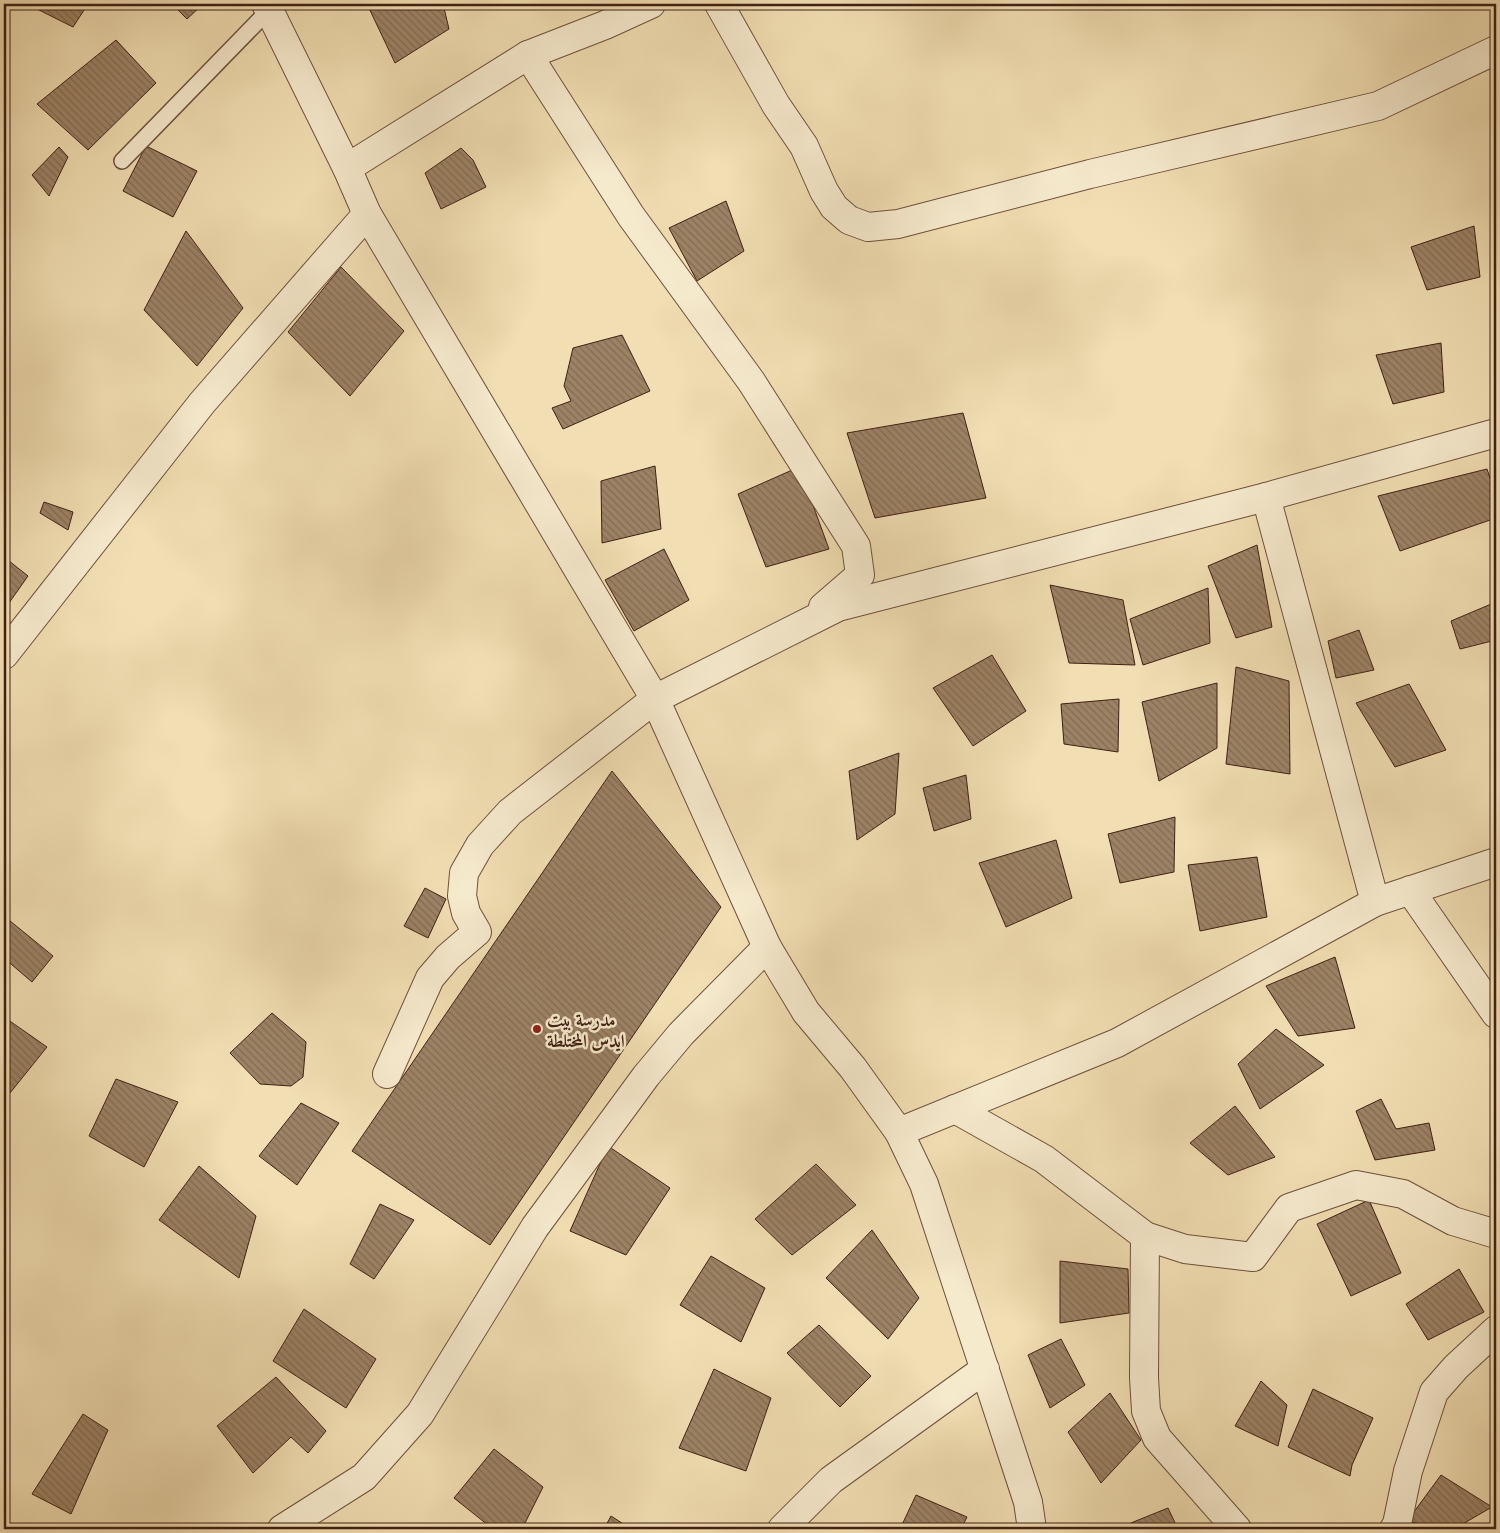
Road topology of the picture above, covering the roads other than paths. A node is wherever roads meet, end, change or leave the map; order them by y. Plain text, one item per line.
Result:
1 (651, 4) edge
2 (719, 4) edge
3 (268, 7) edge
4 (1496, 50) edge
5 (528, 55) junction
6 (122, 161) dead end
7 (347, 168) junction
8 (367, 214) junction
9 (1496, 433) edge
10 (1266, 496) junction
11 (838, 607) junction
12 (4, 655) edge
13 (655, 699) junction
14 (1496, 862) edge
15 (1410, 890) junction
16 (1374, 902) junction
17 (767, 947) junction
18 (1496, 1014) edge
19 (387, 1074) dead end
20 (955, 1109) junction
21 (899, 1132) junction
22 (1496, 1234) edge
23 (1145, 1236) junction
24 (1496, 1330) edge
25 (985, 1369) junction
26 (282, 1529) edge
27 (782, 1529) edge
28 (1032, 1529) edge
29 (1237, 1529) edge
30 (1394, 1529) edge

1 - 5 street
2 - 4 street
3 - 6 lane
3 - 7 street
5 - 7 street
5 - 11 street
7 - 8 street
8 - 12 street
8 - 13 street
9 - 10 street
10 - 11 street
10 - 16 street
11 - 13 street
13 - 17 street
13 - 19 street
14 - 15 street
15 - 16 street
15 - 18 street
16 - 20 street
17 - 21 street
17 - 26 street
20 - 21 street
20 - 23 street
21 - 25 street
22 - 23 street
23 - 29 street
24 - 30 street
25 - 27 street
25 - 28 street

